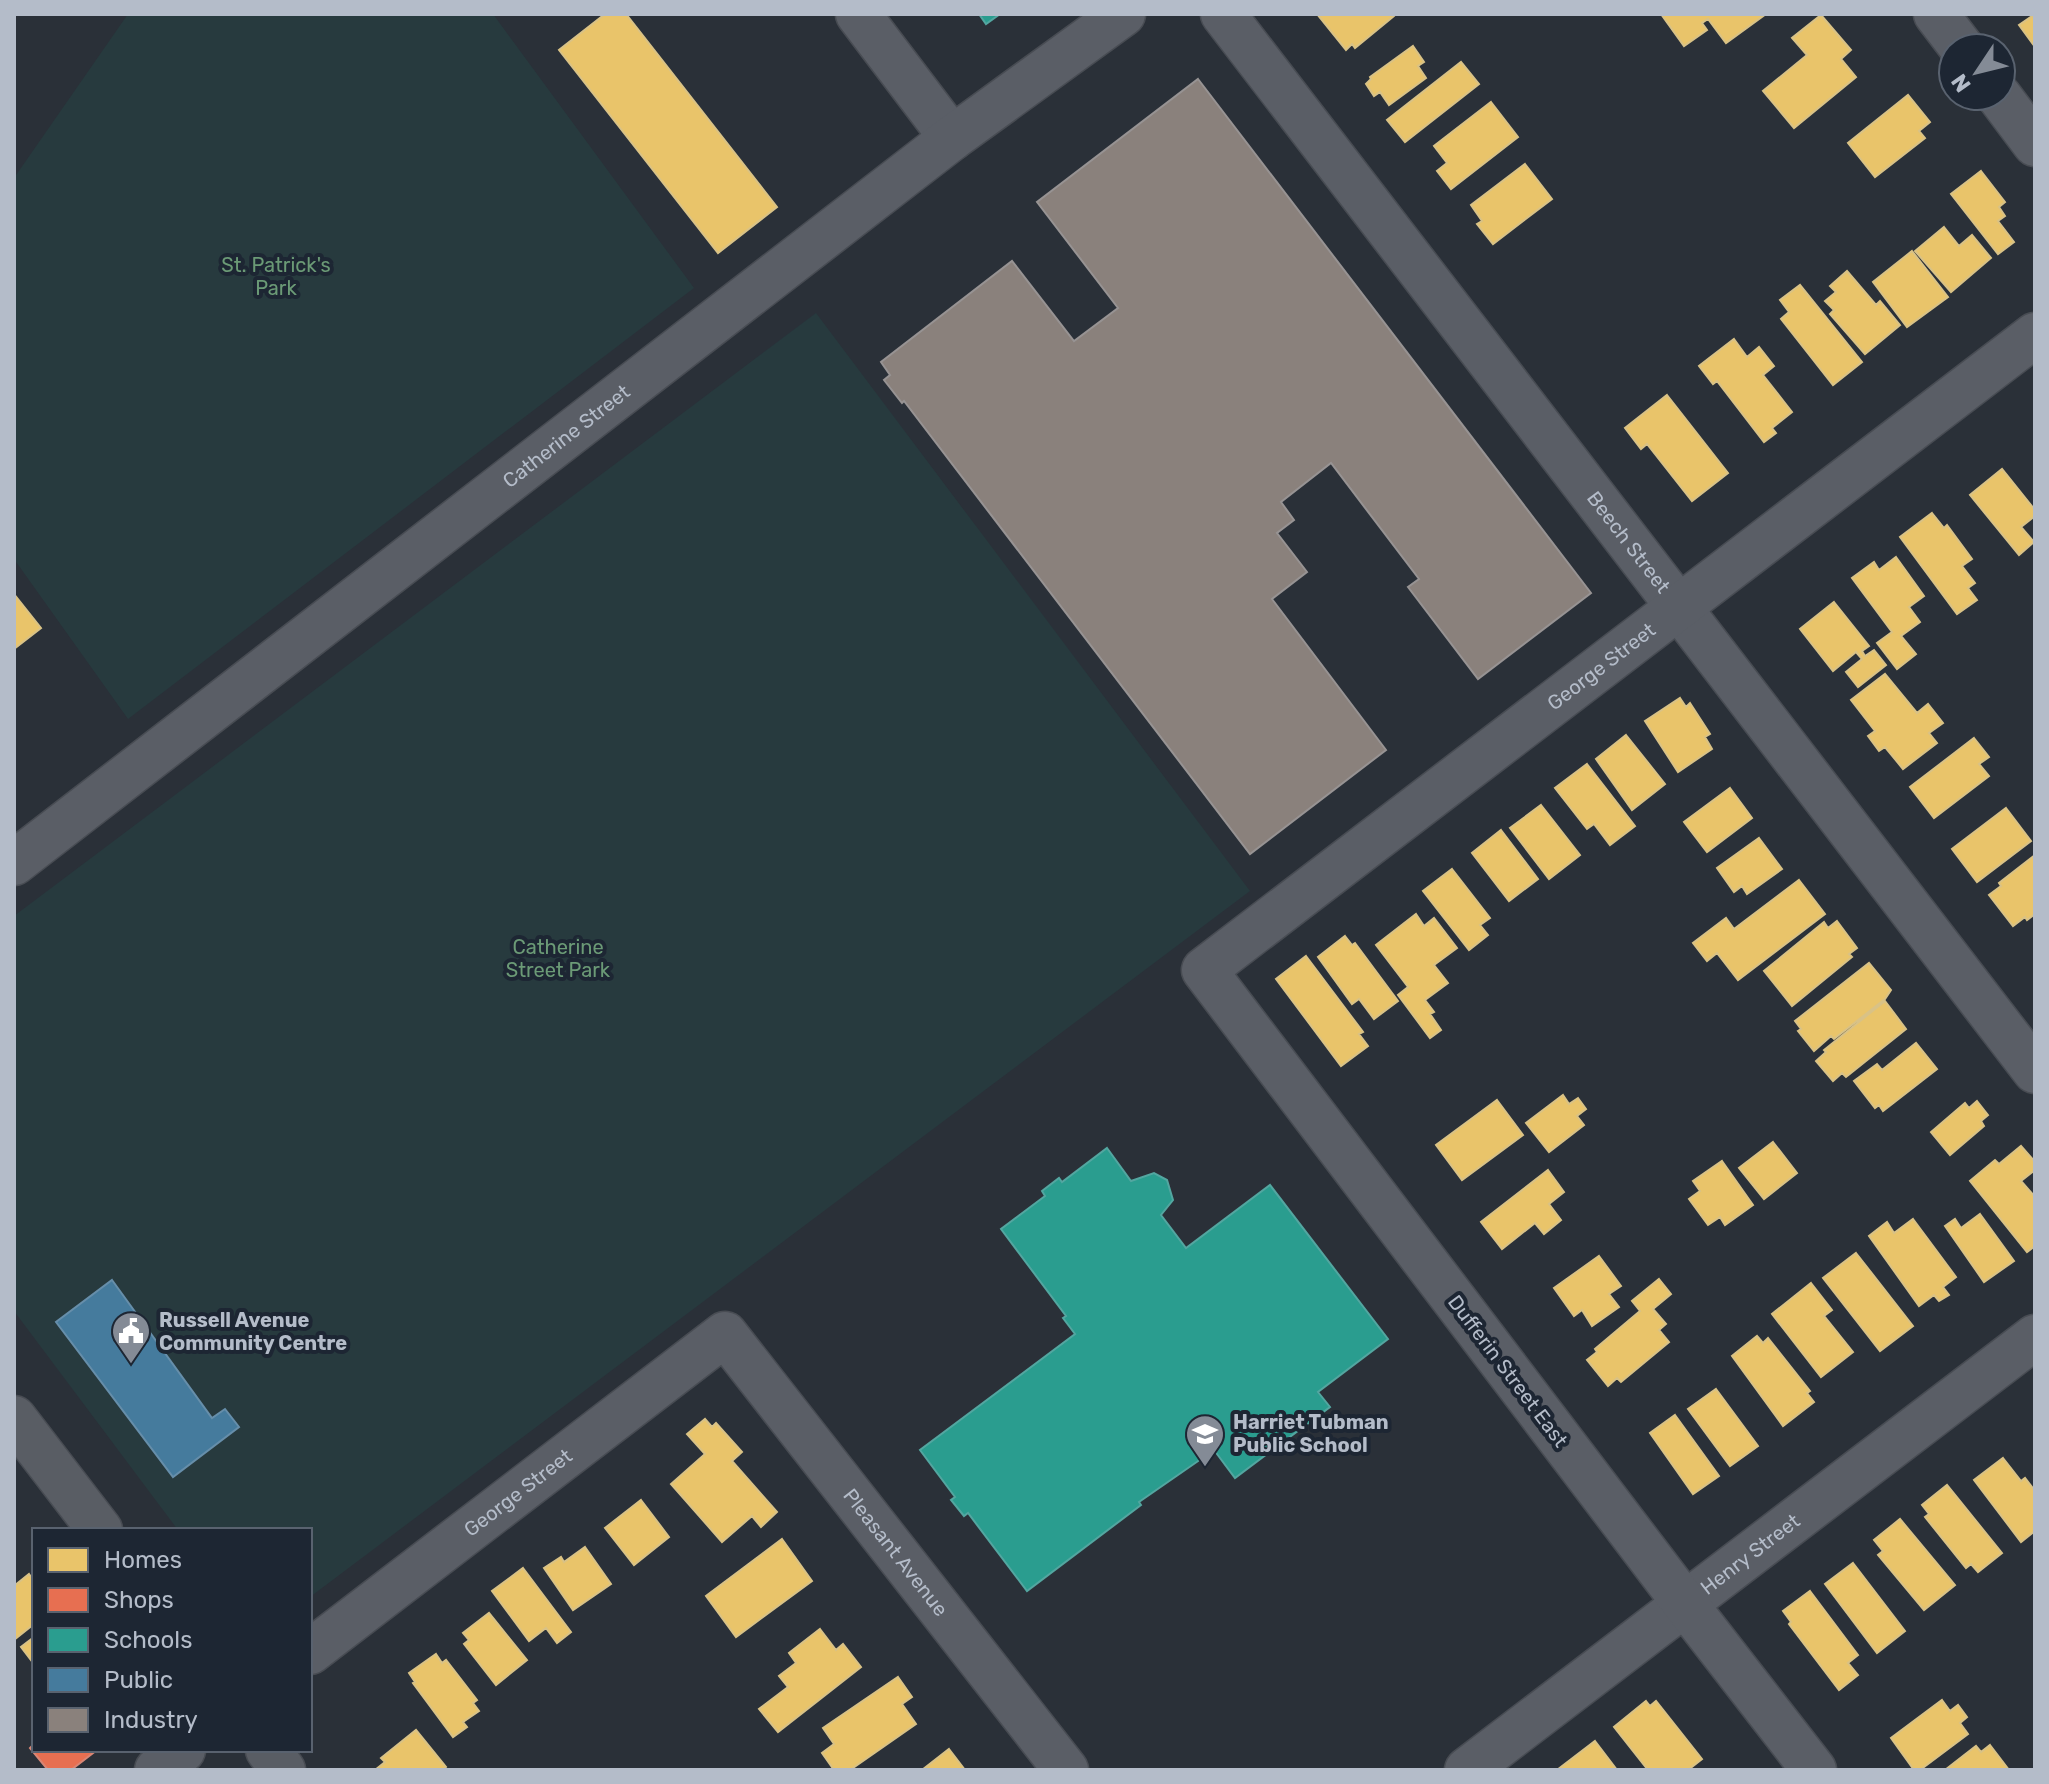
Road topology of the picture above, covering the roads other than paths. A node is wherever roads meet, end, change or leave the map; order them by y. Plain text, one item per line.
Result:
1 (858, 14) edge
2 (1123, 14) edge
3 (1223, 14) edge
4 (1936, 14) edge
5 (1950, 32) edge
6 (2011, 112) edge
7 (952, 138) junction
8 (2035, 144) edge
9 (2035, 335) edge
10 (1677, 608) junction
11 (14, 863) edge
12 (1204, 970) joint
13 (2035, 1071) edge
14 (725, 1334) joint
15 (2035, 1337) edge
16 (14, 1418) edge
17 (98, 1528) edge
18 (1686, 1605) junction
19 (312, 1650) edge
20 (180, 1752) edge
21 (270, 1752) edge
22 (157, 1770) edge
23 (283, 1770) edge
24 (1066, 1770) edge
25 (1467, 1770) edge
26 (1814, 1770) edge

1 - 7 street
2 - 7 street, Catherine Street
3 - 10 street, Beech Street
4 - 5 street
6 - 8 street
7 - 11 street, Catherine Street
9 - 10 street, George Street
10 - 12 street, George Street
10 - 13 street, Beech Street
12 - 18 street, Dufferin Street East
14 - 19 street, George Street
14 - 24 street, Pleasant Avenue
15 - 18 street, Henry Street
16 - 17 street
18 - 25 street, Henry Street
18 - 26 street, Dufferin Street East
20 - 22 street
21 - 23 street

